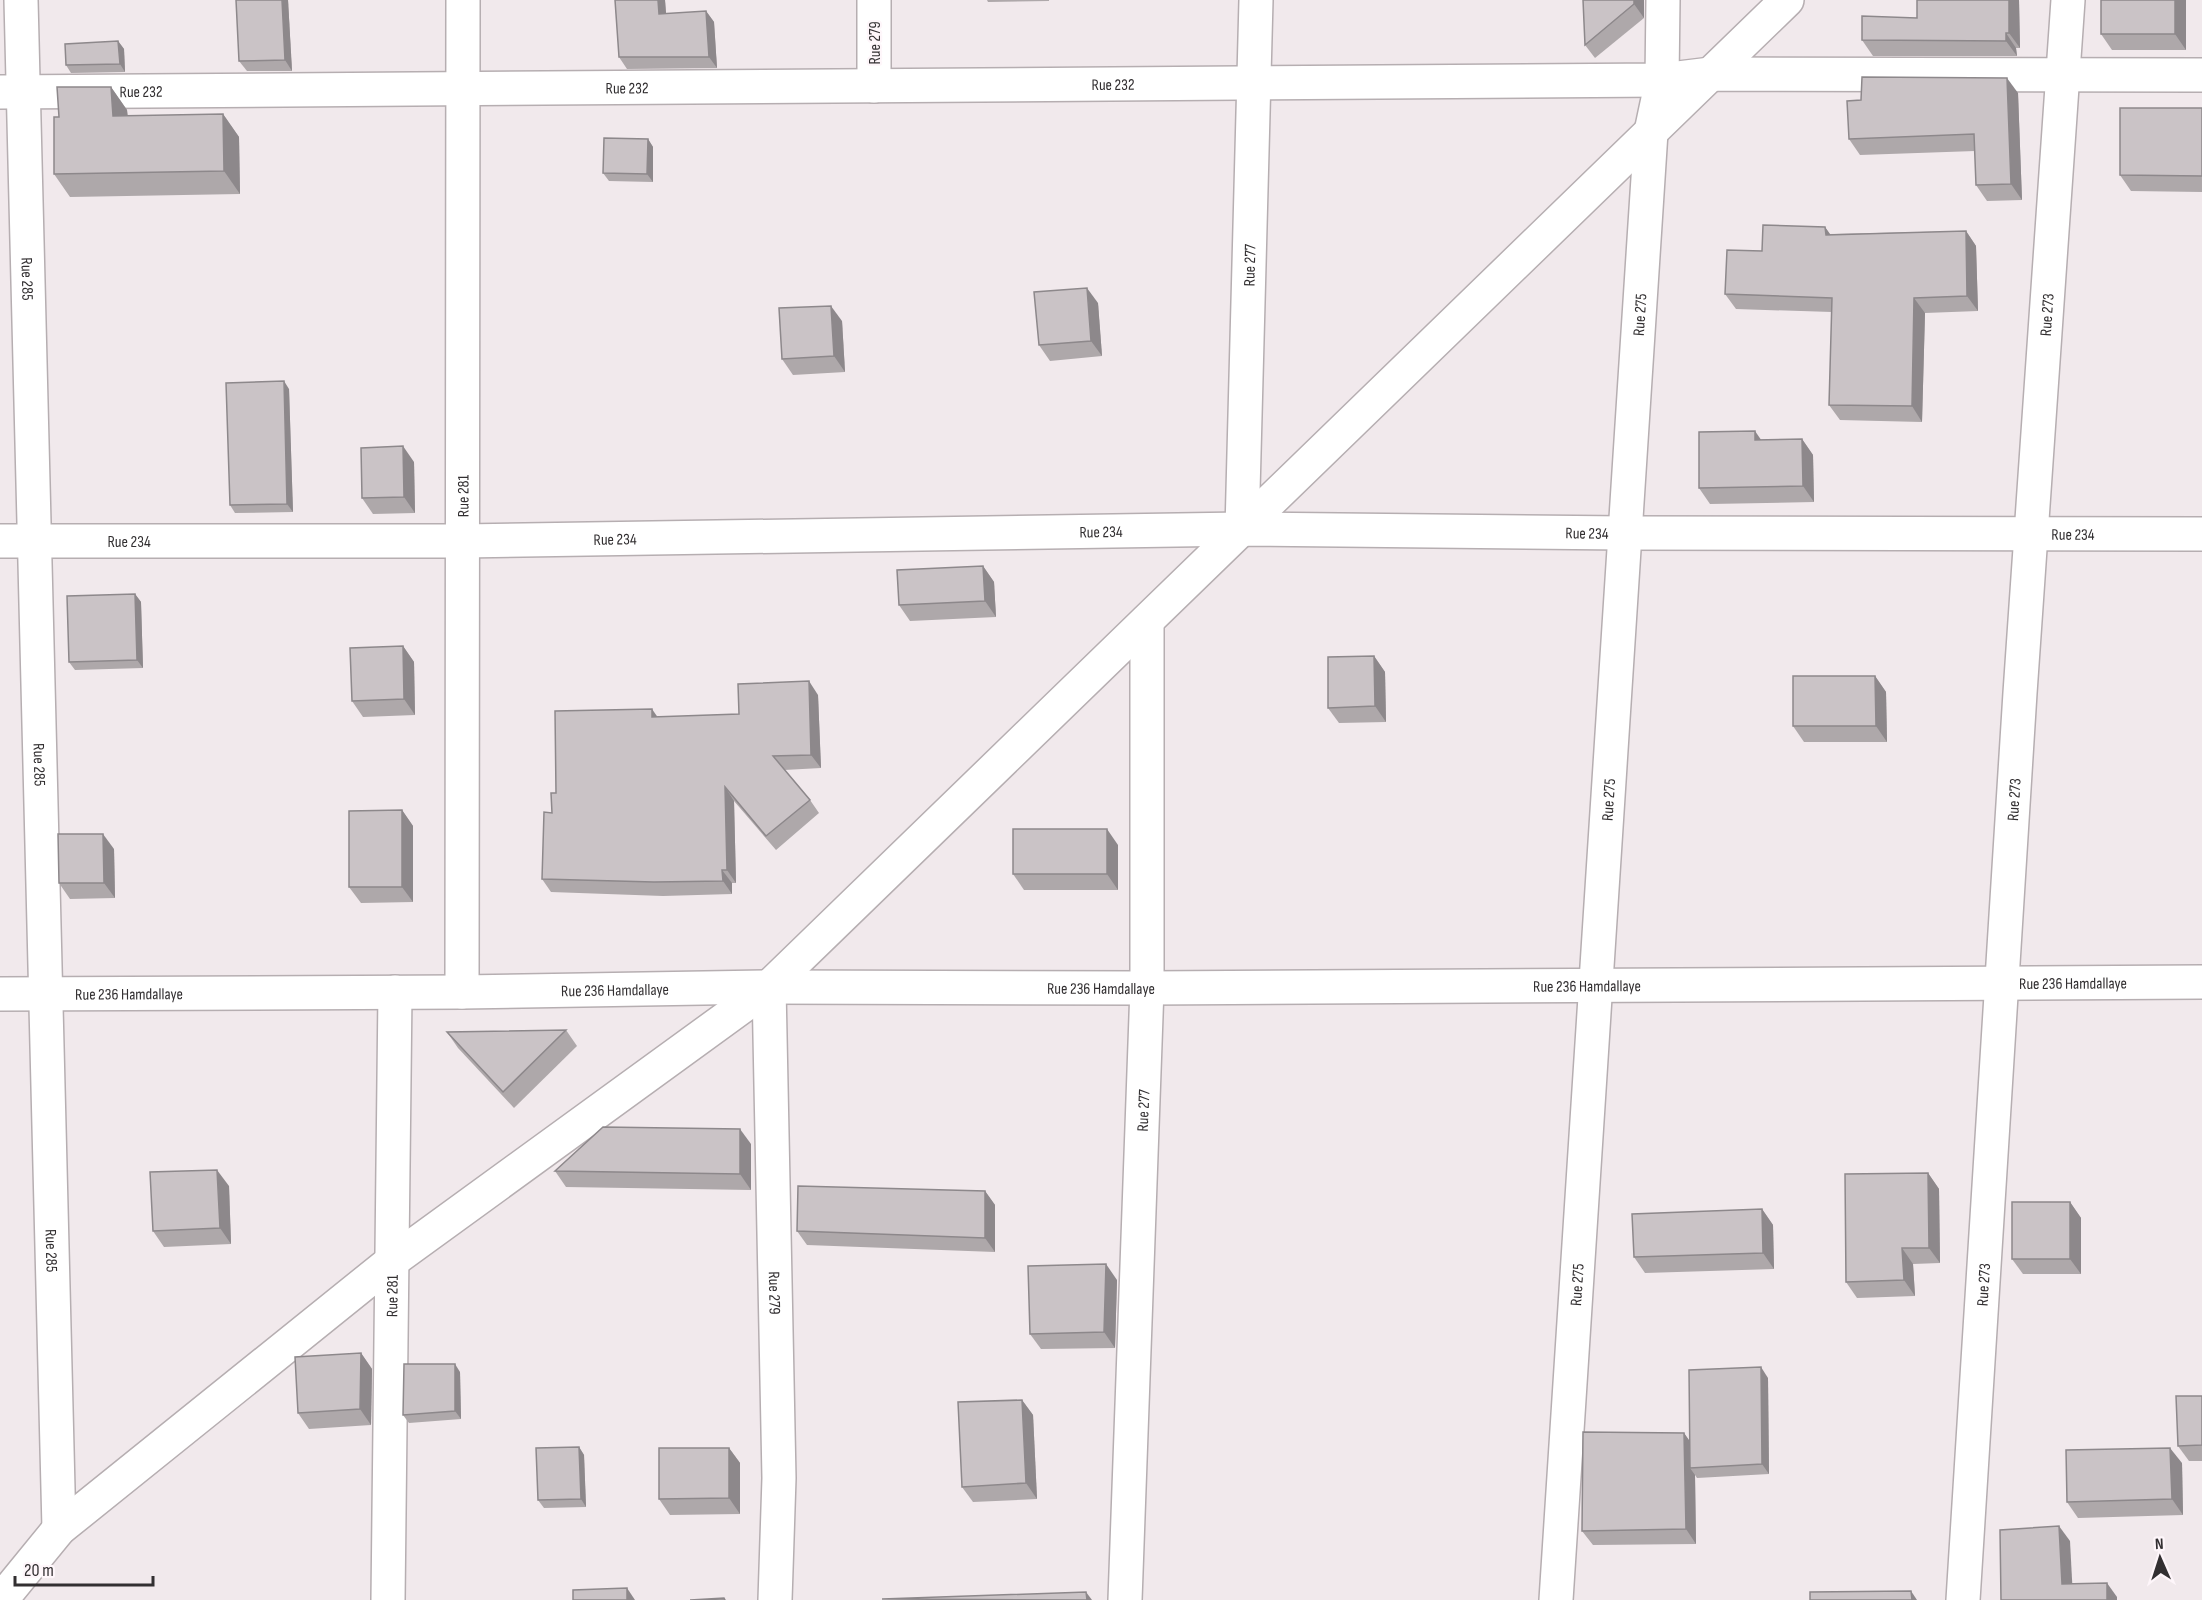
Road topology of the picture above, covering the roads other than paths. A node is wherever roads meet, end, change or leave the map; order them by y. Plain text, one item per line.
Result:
1 (21, 0) edge
2 (463, 0) edge
3 (874, 0) edge
4 (1256, 0) edge
5 (1663, 0) edge
6 (1787, 0) edge
7 (2068, 0) edge
8 (1711, 74) junction
9 (2202, 75) edge
10 (2063, 76) junction
11 (1662, 80) junction
12 (1255, 83) junction
13 (874, 86) junction
14 (462, 89) junction
15 (12, 92) edge
16 (1651, 132) junction
17 (1242, 529) junction
18 (1625, 533) junction
19 (2031, 533) junction
20 (2202, 534) edge
21 (0, 541) edge
22 (34, 541) junction
23 (462, 541) junction
24 (1147, 621) junction
25 (2202, 982) edge
26 (2002, 983) junction
27 (1596, 986) junction
28 (769, 987) junction
29 (1147, 988) junction
30 (395, 992) junction
31 (462, 992) junction
32 (0, 994) edge
33 (45, 994) junction
34 (392, 1261) junction
35 (58, 1529) junction
36 (1, 1600) edge
37 (388, 1600) edge
38 (775, 1600) edge
39 (1125, 1600) edge
40 (1556, 1600) edge
41 (1963, 1600) edge

1 - 15 street, Rue 285
2 - 14 street, Rue 281
3 - 13 street, Rue 279
4 - 12 street, Rue 277
5 - 11 street, Rue 275
6 - 8 street
7 - 10 street, Rue 273
8 - 10 street, Rue 232
8 - 11 street, Rue 232
8 - 16 street
9 - 10 street, Rue 232
10 - 19 street, Rue 273
11 - 12 street, Rue 232
11 - 16 street, Rue 275
12 - 13 street, Rue 232
12 - 17 street, Rue 277
13 - 14 street, Rue 232
14 - 15 street, Rue 232
14 - 23 street, Rue 281
15 - 22 street, Rue 285
16 - 17 street
16 - 18 street, Rue 275
17 - 18 street, Rue 234
17 - 23 street, Rue 234
17 - 24 street
18 - 19 street, Rue 234
18 - 27 street, Rue 275
19 - 20 street, Rue 234
19 - 26 street, Rue 273
21 - 22 street, Rue 234
22 - 23 street, Rue 234
22 - 33 street, Rue 285
23 - 31 street, Rue 281
24 - 28 street
24 - 29 street, Rue 277
25 - 26 street, Rue 236 Hamdallaye
26 - 27 street, Rue 236 Hamdallaye
26 - 41 street, Rue 273
27 - 29 street, Rue 236 Hamdallaye
27 - 40 street, Rue 275
28 - 29 street, Rue 236 Hamdallaye
28 - 31 street, Rue 236 Hamdallaye
28 - 34 street
28 - 38 street, Rue 279
29 - 39 street, Rue 277
30 - 31 street, Rue 236 Hamdallaye
30 - 33 street, Rue 236 Hamdallaye
30 - 34 street, Rue 281
32 - 33 street, Rue 236 Hamdallaye
33 - 35 street, Rue 285
34 - 35 street
34 - 37 street, Rue 281
35 - 36 street

